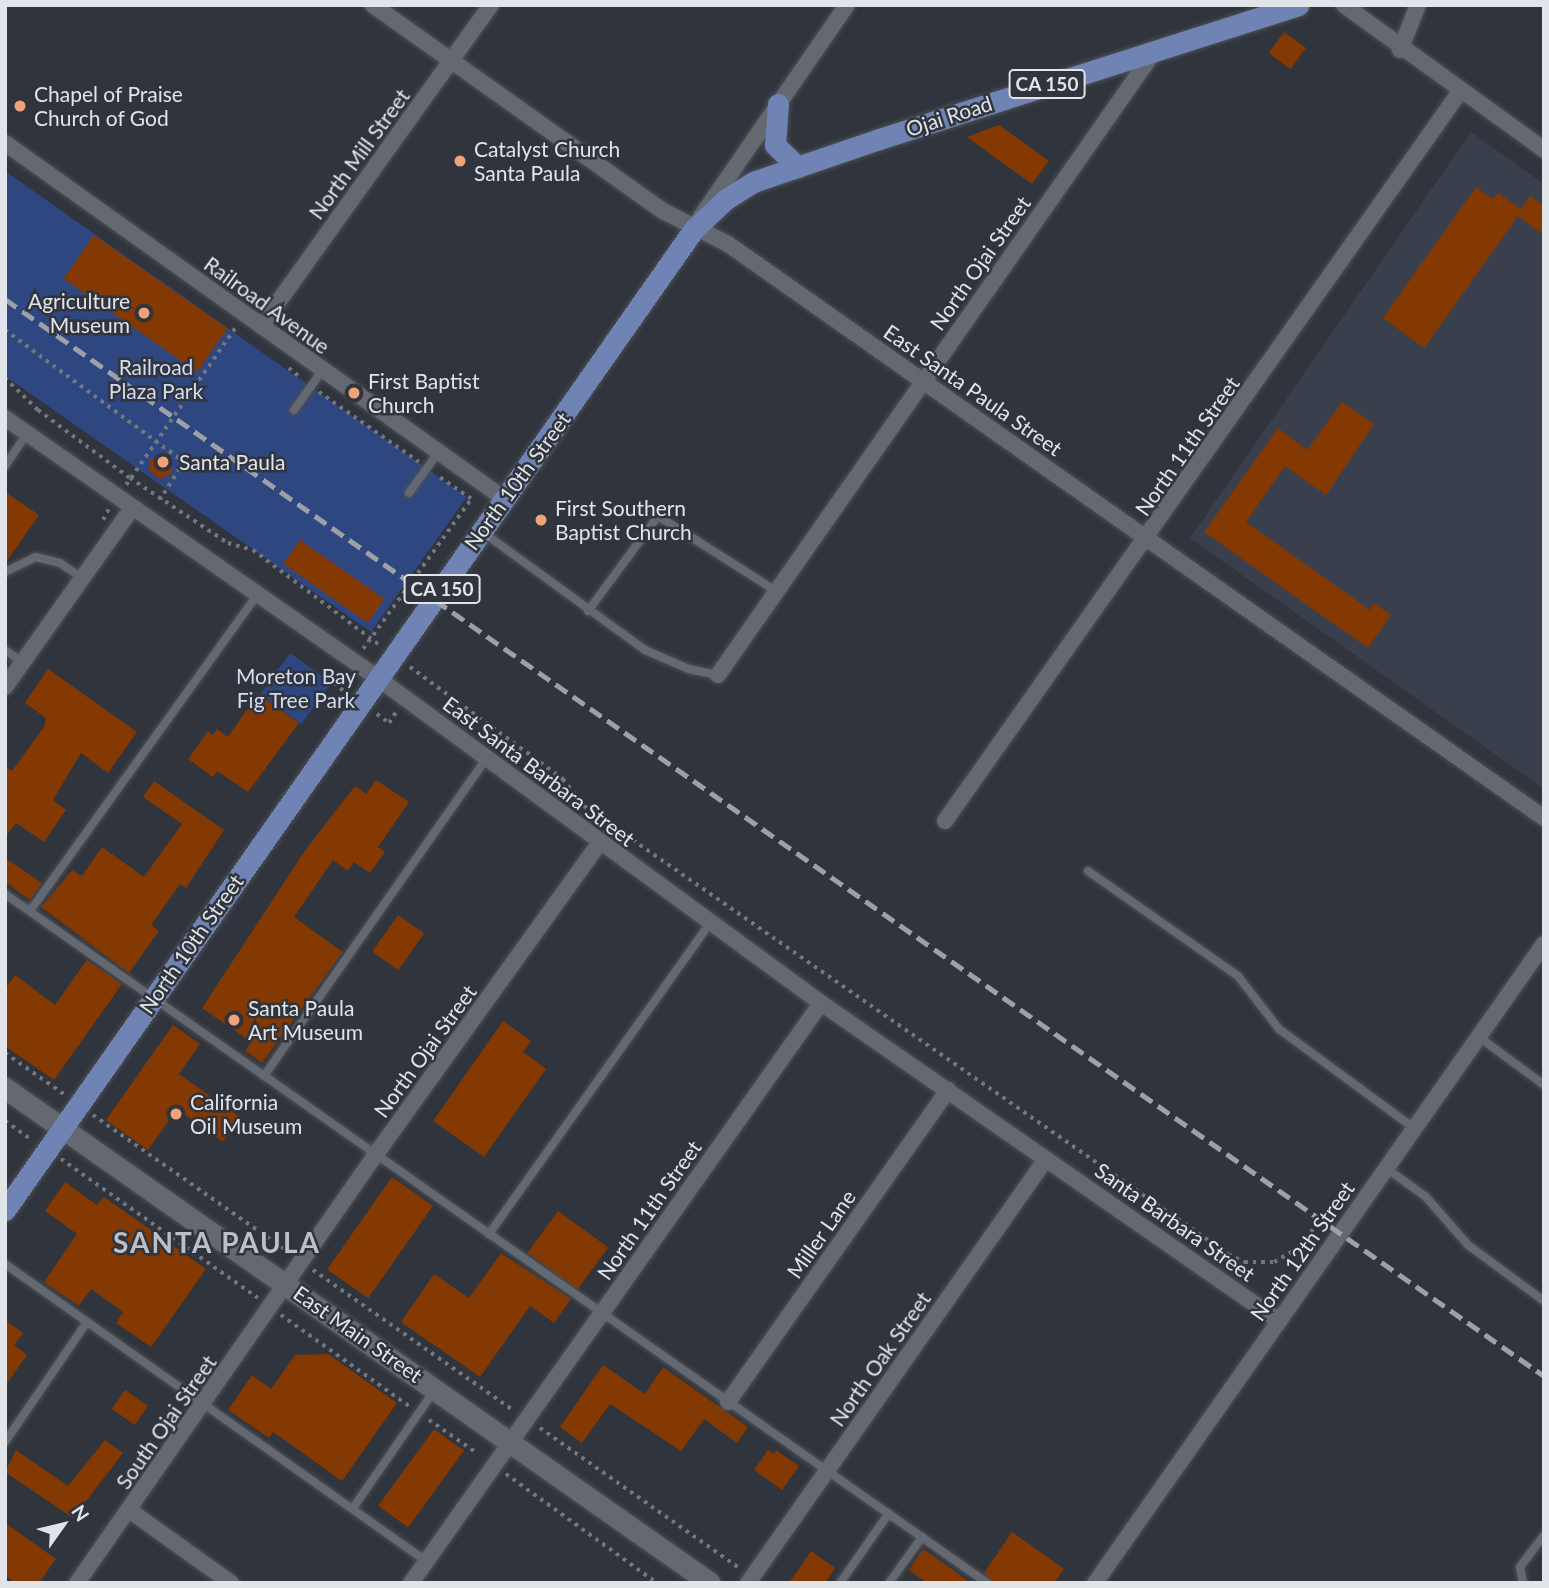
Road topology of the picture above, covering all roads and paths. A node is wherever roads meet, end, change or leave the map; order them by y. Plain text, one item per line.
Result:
1 (373, 5) edge
2 (491, 5) edge
3 (847, 5) edge
4 (1297, 5) edge
5 (1344, 5) edge
6 (1418, 5) edge
7 (1156, 48) junction
8 (1399, 50) junction
9 (452, 61) junction
10 (1460, 93) junction
11 (778, 104) junction
12 (5, 143) edge
13 (1544, 150) edge
14 (797, 167) junction
15 (694, 229) junction
16 (224, 320) dead end
17 (239, 321) junction
18 (261, 326) junction
19 (5, 330) edge
20 (245, 334) dead end
21 (281, 360) dead end
22 (322, 371) junction
23 (5, 378) edge
24 (923, 380) junction
25 (311, 387) junction
26 (294, 410) dead end
27 (5, 418) edge
28 (27, 433) junction
29 (154, 440) junction
30 (437, 454) junction
31 (5, 466) edge
32 (427, 468) junction
33 (130, 478) junction
34 (409, 493) dead end
35 (160, 500) junction
36 (506, 500) junction
37 (132, 508) junction
38 (482, 531) junction
39 (1148, 539) junction
40 (5, 572) edge
41 (82, 578) junction
42 (776, 591) junction
43 (258, 594) junction
44 (588, 611) junction
45 (371, 639) junction
46 (378, 644) dead end
47 (5, 650) edge
48 (23, 662) junction
49 (413, 670) dead end
50 (718, 675) joint
51 (379, 679) junction
52 (5, 687) edge
53 (487, 758) junction
54 (1544, 818) edge
55 (945, 821) dead end
56 (599, 844) junction
57 (1088, 871) dead end
58 (5, 894) edge
59 (30, 911) junction
60 (710, 923) junction
61 (1543, 948) edge
62 (155, 996) junction
63 (821, 1003) junction
64 (1479, 1037) junction
65 (5, 1053) edge
66 (264, 1076) junction
67 (1544, 1085) edge
68 (5, 1088) edge
69 (948, 1090) junction
70 (79, 1105) junction
71 (5, 1121) edge
72 (64, 1127) junction
73 (1415, 1129) junction
74 (23, 1133) dead end
75 (376, 1154) junction
76 (1046, 1159) junction
77 (71, 1166) dead end
78 (1386, 1168) junction
79 (5, 1210) edge
80 (1322, 1220) dead end
81 (489, 1234) junction
82 (286, 1250) dead end
83 (5, 1264) edge
84 (288, 1284) junction
85 (252, 1294) dead end
86 (1544, 1301) edge
87 (601, 1313) junction
88 (289, 1321) dead end
89 (1279, 1321) junction
90 (87, 1322) junction
91 (435, 1389) junction
92 (728, 1402) junction
93 (205, 1404) junction
94 (419, 1413) junction
95 (511, 1442) junction
96 (5, 1443) edge
97 (474, 1451) dead end
98 (826, 1471) junction
99 (515, 1481) dead end
100 (353, 1508) junction
101 (129, 1510) junction
102 (889, 1513) junction
103 (1544, 1535) edge
104 (922, 1536) junction
105 (426, 1560) junction
106 (735, 1565) dead end
107 (720, 1578) edge
108 (77, 1583) edge
109 (231, 1583) edge
110 (411, 1583) edge
111 (657, 1583) edge
112 (748, 1583) edge
113 (839, 1583) edge
114 (888, 1583) edge
115 (987, 1583) edge
116 (1095, 1583) edge
117 (1523, 1583) edge

1 - 9 street, East Santa Paula Street
2 - 9 street, North Mill Street
3 - 11 street, North 10th Street
4 - 7 main road, Ojai Road / CA 150
5 - 8 street
6 - 8 street
7 - 14 main road, Ojai Road / CA 150
7 - 24 street, North Ojai Street
8 - 10 street
9 - 15 street, East Santa Paula Street
9 - 18 street, North Mill Street
10 - 13 street
10 - 39 street, North 11th Street
11 - 14 main road
11 - 15 street, North 10th Street
12 - 17 street, Railroad Avenue
14 - 15 main road, Ojai Road / CA 150
15 - 24 street, East Santa Paula Street
15 - 36 main road, North 10th Street / CA 150
16 - 17 path
17 - 18 street, Railroad Avenue
17 - 20 path
17 - 29 path
18 - 22 street, Railroad Avenue
19 - 29 path
21 - 25 path
22 - 25 lane
22 - 30 street, Railroad Avenue
23 - 33 path
24 - 39 street, East Santa Paula Street
24 - 42 street, North Ojai Street
25 - 26 lane
25 - 32 path
27 - 28 street, East Santa Barbara Street
28 - 31 lane
28 - 37 street, East Santa Barbara Street
29 - 33 path
29 - 35 path
30 - 32 lane
30 - 36 street, Railroad Avenue
32 - 34 lane
32 - 45 path
33 - 35 path
35 - 45 path
36 - 38 main road, North 10th Street / CA 150
37 - 41 street
37 - 43 street, East Santa Barbara Street
38 - 44 lane
38 - 51 main road, North 10th Street / CA 150
39 - 54 street, East Santa Paula Street
39 - 55 street, North 11th Street
40 - 41 lane
41 - 48 street
42 - 44 lane
42 - 50 street, North Ojai Street
43 - 51 street, East Santa Barbara Street
43 - 59 lane
44 - 50 lane
45 - 46 path
47 - 48 lane
48 - 52 street
49 - 80 path
51 - 53 street, East Santa Barbara Street
51 - 62 main road, North 10th Street / CA 150
53 - 56 street, East Santa Barbara Street
53 - 66 lane
56 - 60 street, East Santa Barbara Street
56 - 75 street, North Ojai Street
57 - 73 lane
58 - 59 lane
59 - 62 lane
60 - 63 street, East Santa Barbara Street
60 - 81 lane
61 - 64 street, North 12th Street
62 - 66 lane
62 - 70 main road, North 10th Street / CA 150
63 - 69 street, East Santa Barbara Street
63 - 87 street, North 11th Street
64 - 67 lane
64 - 73 street, North 12th Street
65 - 70 path
66 - 75 lane
68 - 72 street, East Main Street
69 - 76 street, East Santa Barbara Street
69 - 92 street, Miller Lane
70 - 72 main road, North 10th Street / CA 150
70 - 82 path
71 - 74 path
72 - 79 main road, CA 150
72 - 84 street, East Main Street
73 - 78 street, North 12th Street
75 - 81 lane
75 - 84 street, North Ojai Street
76 - 89 street, Santa Barbara Street
76 - 98 street, North Oak Street
77 - 85 path
78 - 86 lane
78 - 89 street, North 12th Street
81 - 87 lane
83 - 90 lane
84 - 91 street, East Main Street
84 - 93 street, South Ojai Street
87 - 92 lane
87 - 95 street, North 11th Street
88 - 94 path
89 - 116 street, North 12th Street
90 - 93 lane
90 - 96 lane
91 - 94 lane
91 - 95 street, East Main Street
92 - 98 lane
93 - 100 lane
93 - 101 street, South Ojai Street
94 - 97 path
94 - 100 lane
95 - 105 street, North 11th Street
95 - 107 street, East Main Street
98 - 102 lane
98 - 112 street, North Oak Street
99 - 111 path
100 - 105 lane
101 - 108 street, South Ojai Street
101 - 109 street
102 - 104 lane
102 - 113 lane
103 - 117 lane
104 - 114 lane
104 - 115 lane
105 - 110 street, North 11th Street
106 - 107 path

